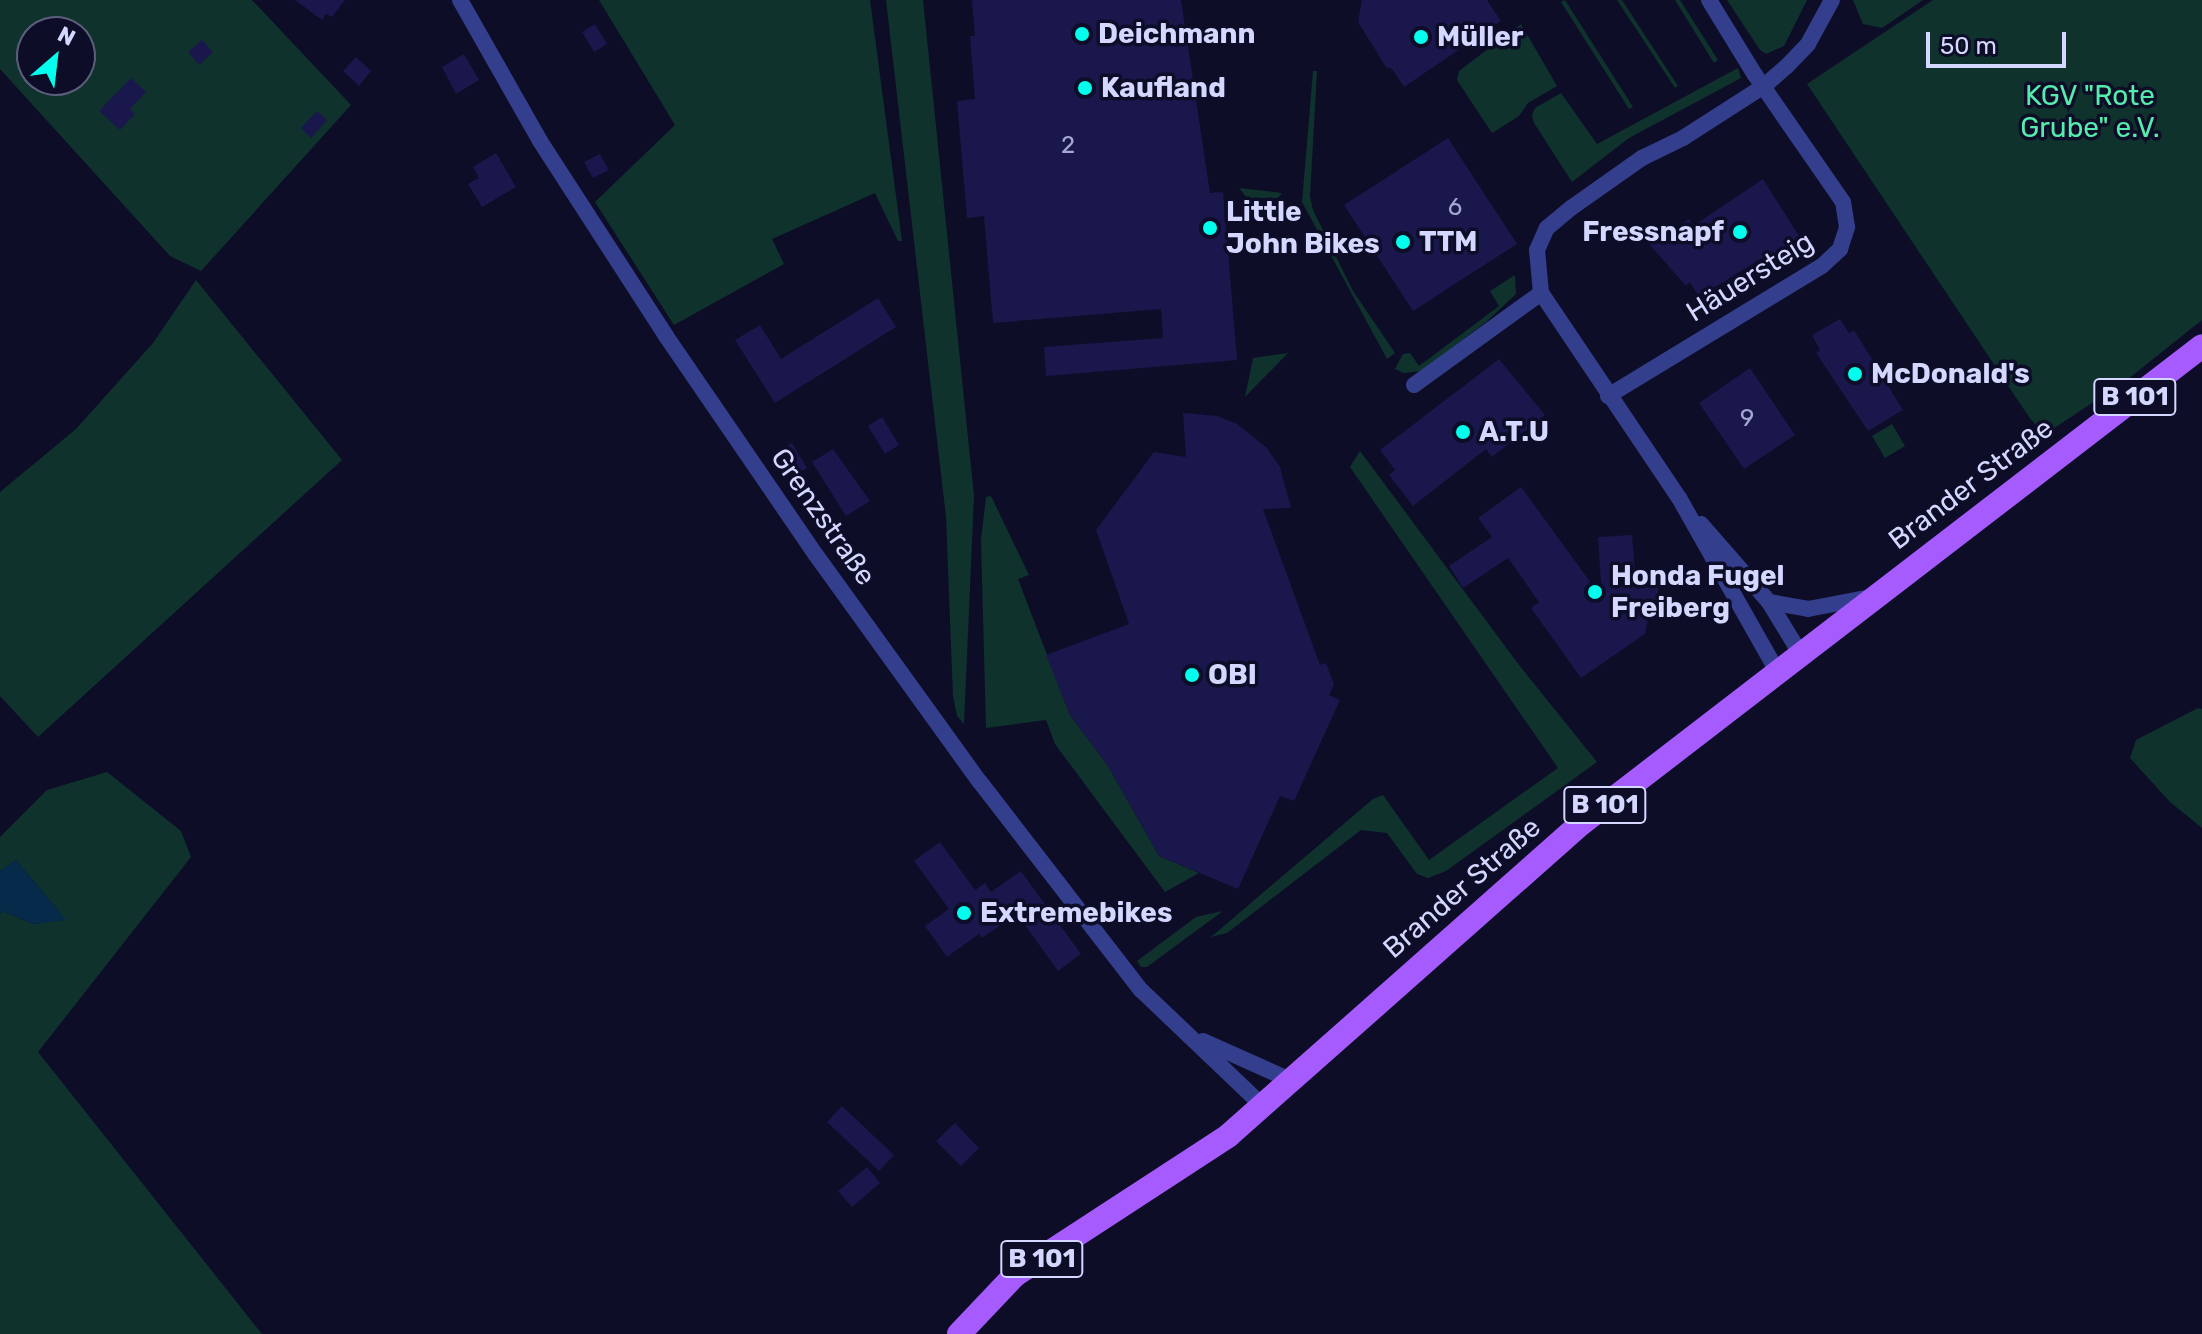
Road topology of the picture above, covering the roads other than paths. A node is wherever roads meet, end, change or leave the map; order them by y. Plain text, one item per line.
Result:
1 (460, 0) edge
2 (1709, 0) edge
3 (1832, 0) edge
4 (1764, 86) junction
5 (1541, 293) junction
6 (2202, 346) edge
7 (1414, 385) dead end
8 (1608, 396) junction
9 (1679, 498) junction
10 (1872, 597) junction
11 (1769, 602) junction
12 (1800, 653) junction
13 (1777, 671) junction
14 (1187, 1033) junction
15 (1290, 1080) junction
16 (1263, 1106) junction
17 (959, 1334) edge

1 - 14 street, Grenzstraße
2 - 4 street, Häuersteig
3 - 4 street
4 - 5 street
4 - 8 street, Häuersteig
5 - 7 street
5 - 8 street
6 - 10 main road, Brander Straße / B 101
8 - 9 street
9 - 11 street
9 - 13 street
10 - 11 street
10 - 12 main road, Brander Straße / B 101
11 - 12 street
12 - 13 main road, Brander Straße / B 101
13 - 15 main road, Brander Straße / B 101
14 - 15 street, Grenzstraße
14 - 16 street, Grenzstraße
15 - 16 main road, Brander Straße / B 101
16 - 17 main road, Brander Straße / B 101

